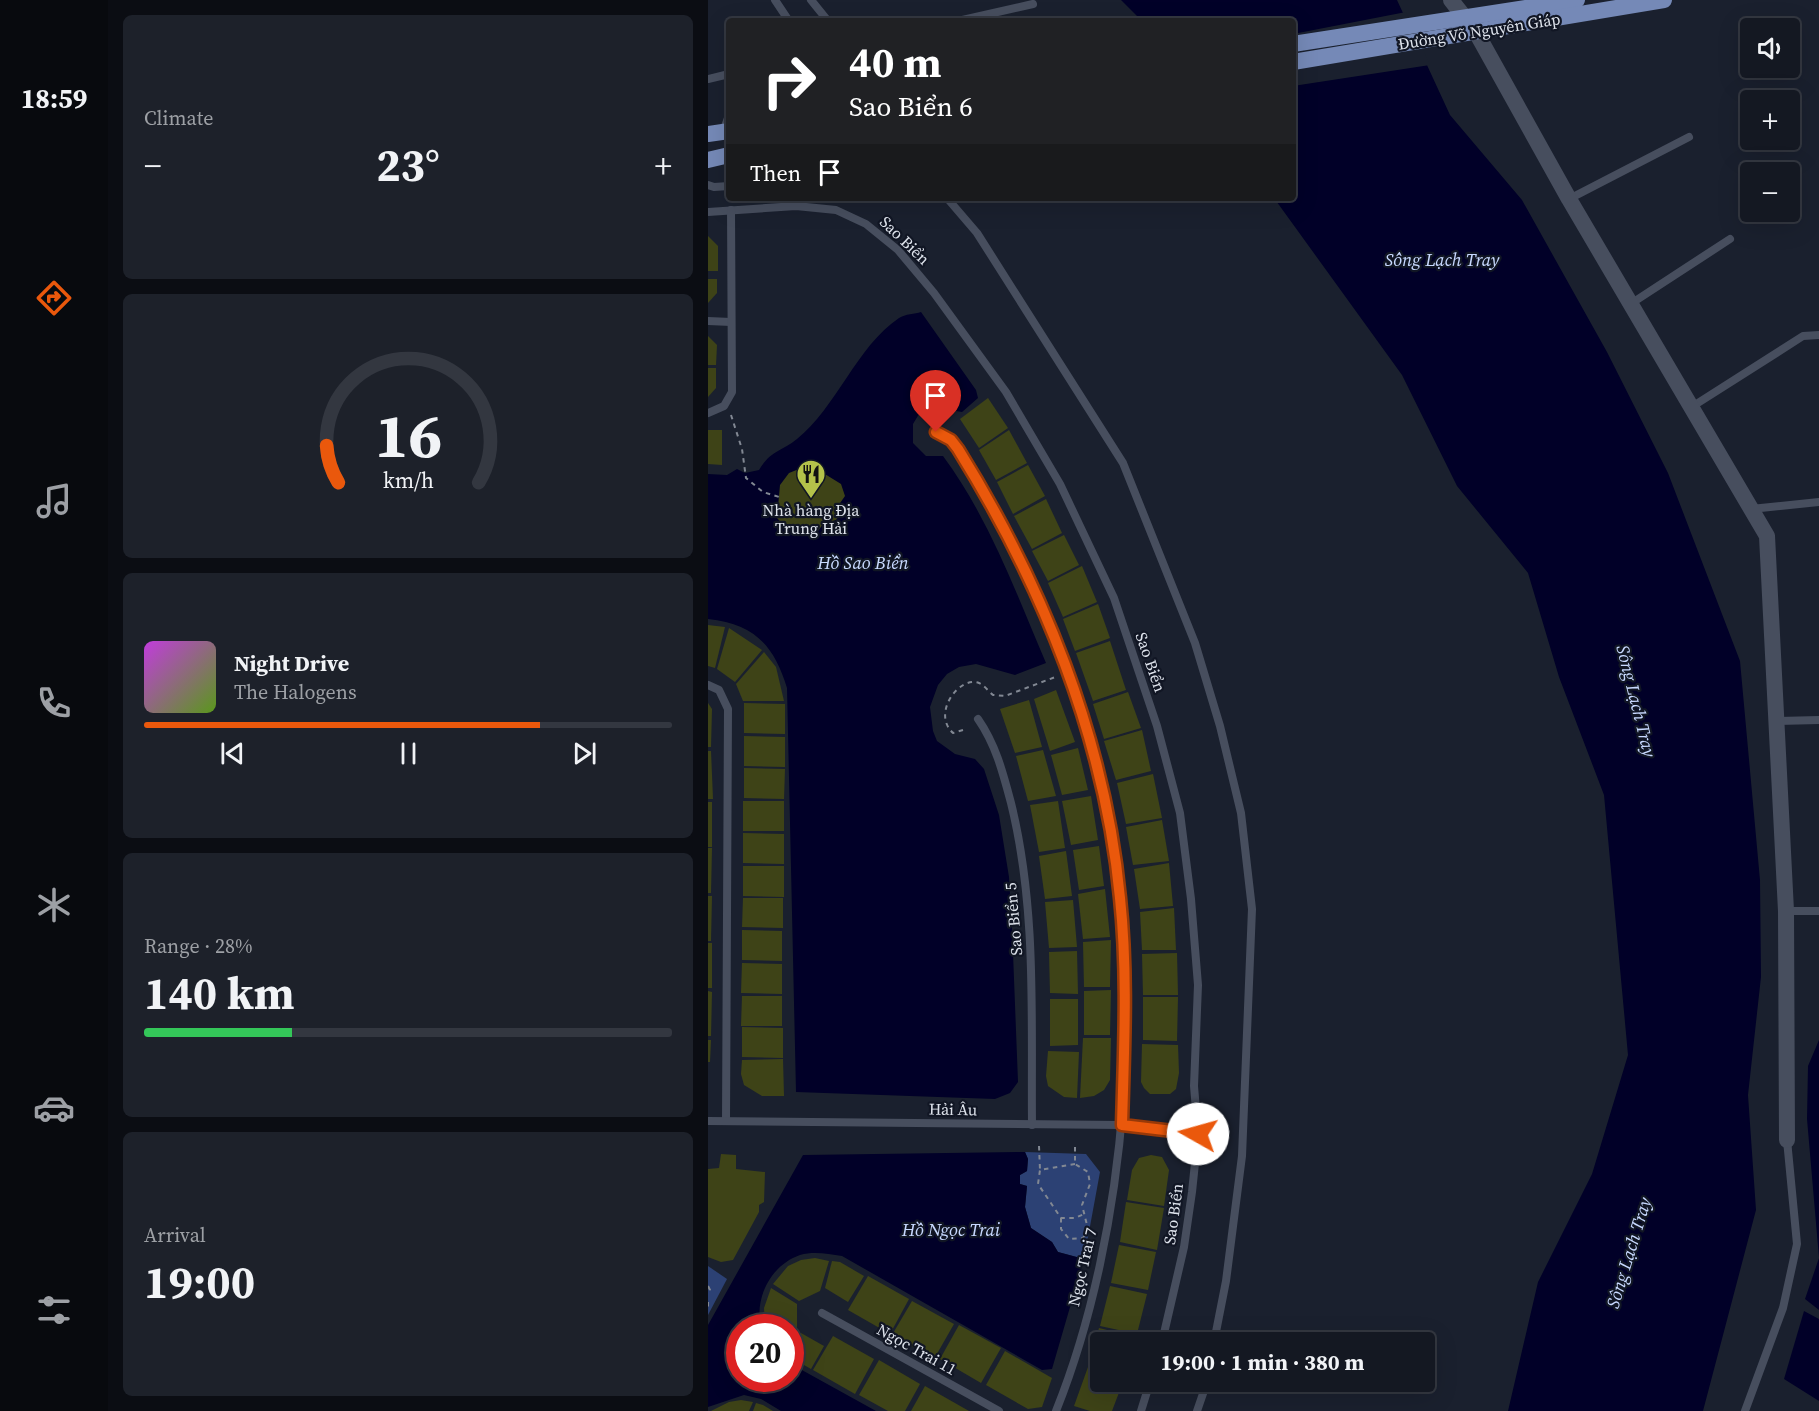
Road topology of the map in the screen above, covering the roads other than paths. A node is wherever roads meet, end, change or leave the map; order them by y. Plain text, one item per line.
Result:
1 (775, 0) edge
2 (811, 0) edge
3 (1451, 0) edge
4 (1577, 0) edge
5 (1664, 0) edge
6 (1033, 4) dead end
7 (787, 18) edge
8 (826, 18) edge
9 (971, 18) edge
10 (1296, 44) edge
11 (1296, 62) edge
12 (726, 75) edge
13 (708, 79) edge
14 (1689, 137) dead end
15 (726, 156) edge
16 (708, 160) edge
17 (708, 185) edge
18 (726, 186) edge
19 (1569, 199) junction
20 (950, 201) edge
21 (731, 210) junction
22 (708, 212) edge
23 (1730, 239) dead end
24 (1632, 303) junction
25 (708, 321) edge
26 (731, 322) junction
27 (1819, 335) edge
28 (1690, 408) junction
29 (708, 413) edge
30 (936, 432) dead end
31 (1819, 502) edge
32 (1751, 510) junction
33 (708, 684) edge
34 (978, 719) dead end
35 (1819, 720) edge
36 (1776, 721) junction
37 (1786, 911) junction
38 (1819, 911) edge
39 (708, 1120) edge
40 (726, 1121) junction
41 (1032, 1125) junction
42 (1122, 1125) junction
43 (1198, 1134) junction
44 (1787, 1140) joint
45 (822, 1313) dead end
46 (1164, 1332) edge
47 (1216, 1332) edge
48 (1147, 1392) edge
49 (1204, 1392) edge
50 (999, 1411) edge
51 (1056, 1411) edge
52 (1141, 1411) edge
53 (1197, 1411) edge
54 (1745, 1411) edge

1 - 7 lane
2 - 8 lane
3 - 19 street
4 - 10 main road, Đường Võ Nguyên Giáp
5 - 11 main road, Đường Võ Nguyên Giáp
6 - 9 lane
12 - 13 lane
14 - 19 lane
15 - 16 main road
17 - 18 lane
19 - 24 street
20 - 47 lane
21 - 22 lane, Sao Biển
21 - 26 lane
21 - 43 lane, Sao Biển
23 - 24 lane
24 - 28 street
25 - 26 lane
26 - 29 lane
27 - 28 lane
28 - 32 street
30 - 42 lane, Ngọc Trai 7
31 - 32 lane
32 - 36 street
33 - 40 lane
34 - 41 lane, Sao Biển 5
35 - 36 lane
36 - 37 street
37 - 38 lane
37 - 44 street
39 - 40 lane, Hải Âu
40 - 41 lane, Hải Âu
41 - 42 lane, Hải Âu
42 - 43 lane, Hải Âu
42 - 51 lane, Ngọc Trai 7
43 - 46 lane, Sao Biển
44 - 54 lane
45 - 50 lane, Ngọc Trai 11
48 - 52 lane
49 - 53 lane

